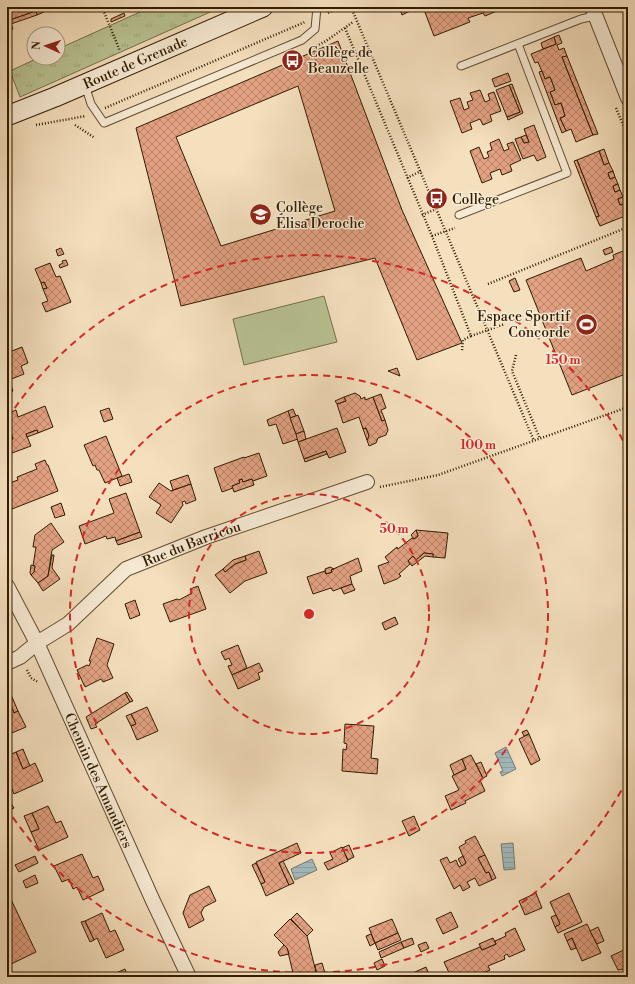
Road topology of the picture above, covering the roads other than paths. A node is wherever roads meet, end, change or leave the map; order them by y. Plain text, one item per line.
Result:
1 (263, 7) edge
2 (317, 7) edge
3 (594, 11) edge
4 (518, 44) junction
5 (461, 66) dead end
6 (85, 84) junction
7 (628, 98) edge
8 (7, 116) edge
9 (460, 215) dead end
10 (367, 482) road end
11 (7, 586) edge
12 (37, 643) junction
13 (7, 663) edge
14 (189, 977) edge

1 - 6 main road, Route de Grenade
2 - 6 lane
3 - 4 lane
3 - 7 street
4 - 5 lane
4 - 9 lane
6 - 8 main road, Route de Grenade
10 - 12 street, Rue du Barricou
11 - 12 street, Chemin des Amandiers
12 - 13 street, Rue du Barricou
12 - 14 street, Chemin des Amandiers

